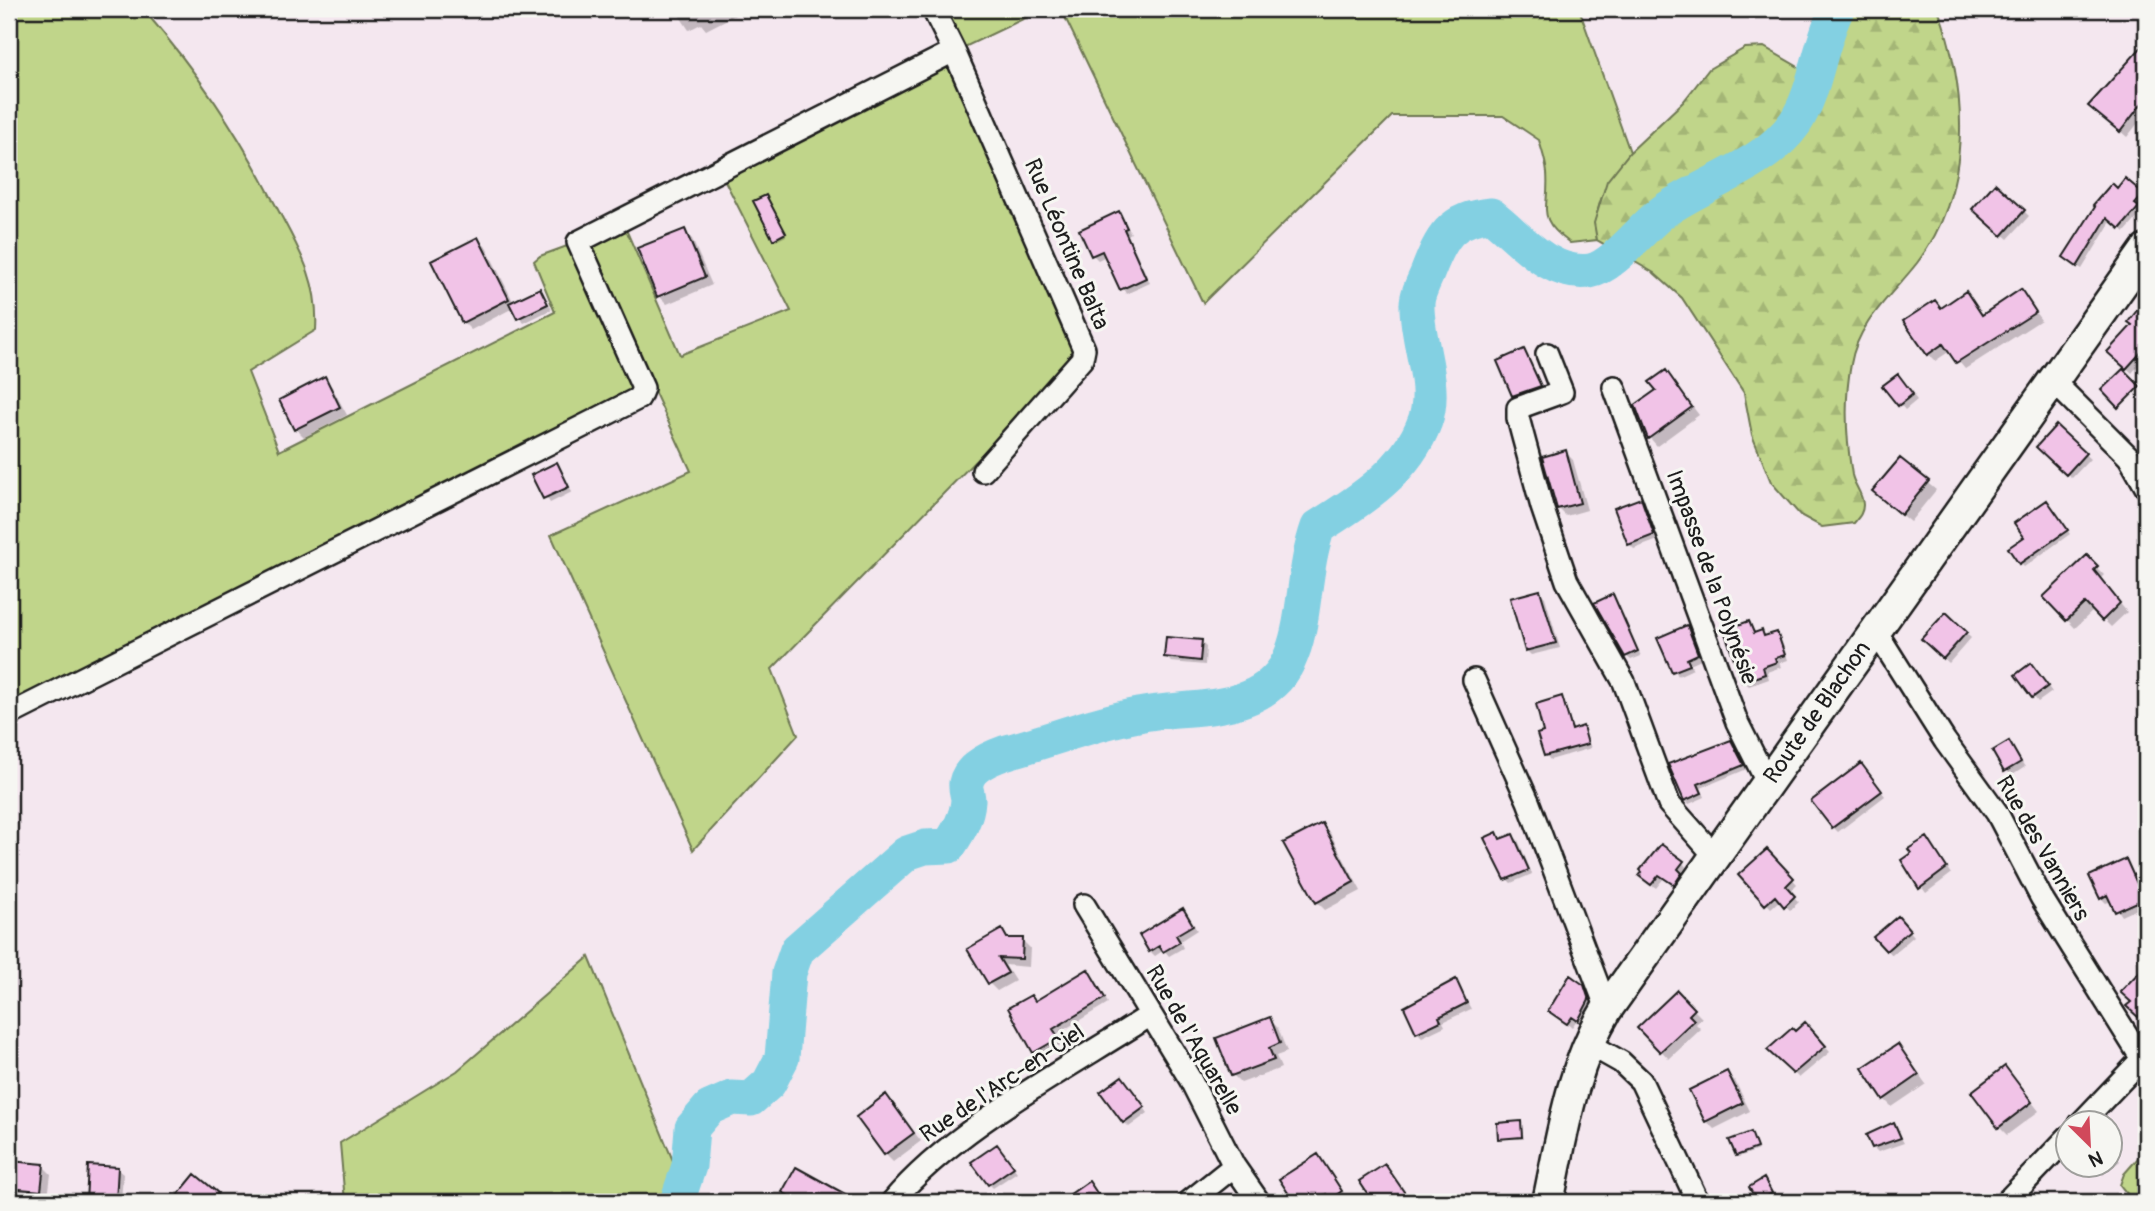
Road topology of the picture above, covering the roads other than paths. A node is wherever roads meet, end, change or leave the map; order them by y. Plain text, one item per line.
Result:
1 (933, 9) edge
2 (954, 51) junction
3 (2146, 250) edge
4 (1547, 354) dead end
5 (2053, 381) junction
6 (1614, 387) dead end
7 (983, 471) dead end
8 (2146, 487) edge
9 (1875, 629) junction
10 (1474, 680) dead end
11 (9, 715) edge
12 (1767, 782) junction
13 (1715, 856) junction
14 (1084, 905) dead end
15 (1607, 1009) junction
16 (1149, 1016) junction
17 (1589, 1044) junction
18 (2144, 1056) edge
19 (2093, 1110) edge
20 (2054, 1151) edge
21 (1234, 1166) junction
22 (892, 1202) edge
23 (1189, 1202) edge
24 (1259, 1202) edge
25 (1548, 1202) edge
26 (1698, 1202) edge
27 (2006, 1202) edge

1 - 2 street, Rue Léontine Balta
2 - 7 street, Rue Léontine Balta
2 - 11 street
3 - 5 street, Route de Blachon
4 - 13 street
5 - 8 street
5 - 9 street, Route de Blachon
6 - 12 street, Impasse de la Polynésie
9 - 12 street, Route de Blachon
9 - 18 street, Rue des Vanniers
10 - 15 street
12 - 13 street, Route de Blachon
13 - 15 street, Route de Blachon
14 - 16 street, Rue de l'Aquarelle
15 - 17 street, Route de Blachon
16 - 21 street, Rue de l'Aquarelle
16 - 22 street, Rue de l'Arc-en-Ciel
17 - 25 street, Route de Blachon
17 - 26 street
18 - 19 street, Rue des Vanniers
20 - 27 street
21 - 23 street
21 - 24 street, Rue de l'Aquarelle

